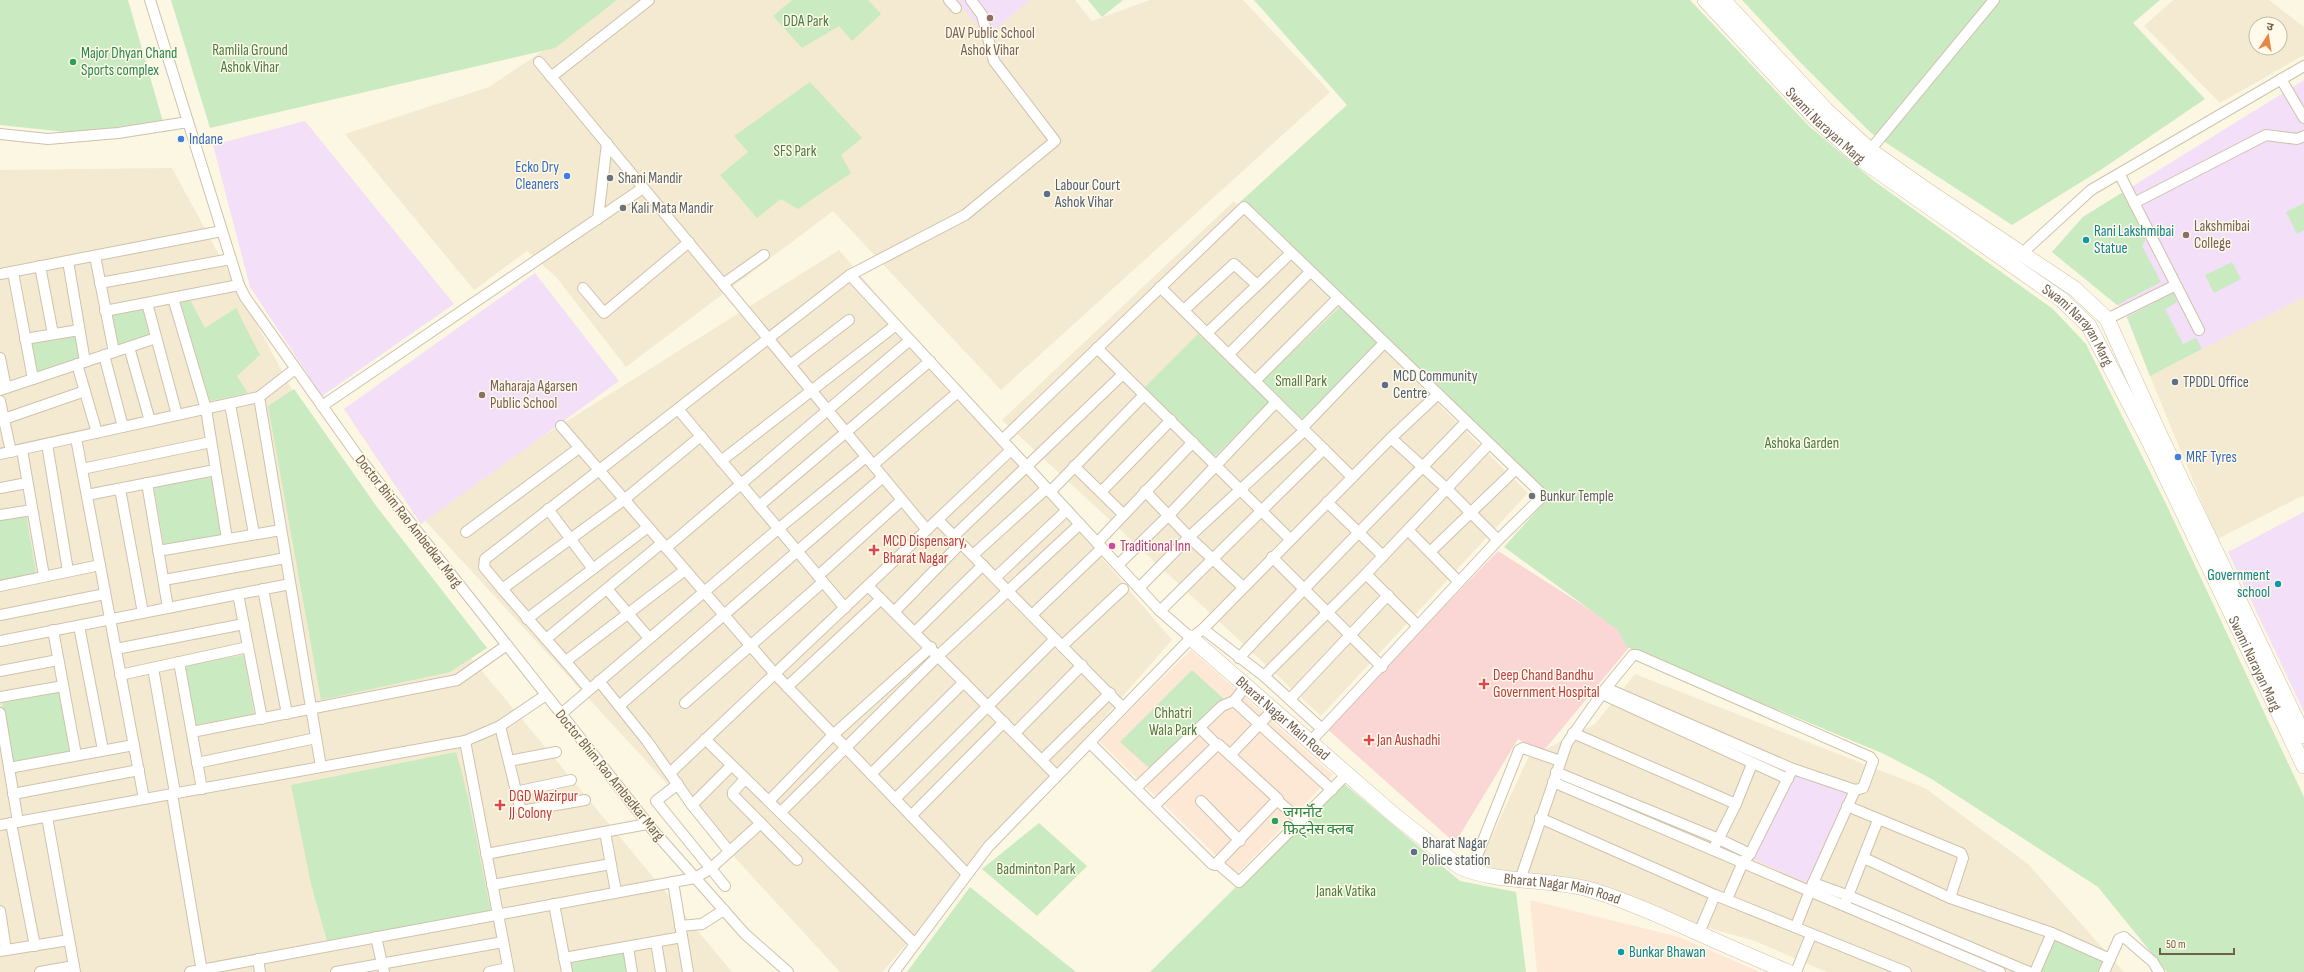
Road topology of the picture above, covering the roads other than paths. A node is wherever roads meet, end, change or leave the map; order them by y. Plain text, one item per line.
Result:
1 (150, 0) edge
2 (649, 0) edge
3 (949, 0) edge
4 (971, 0) edge
5 (1705, 0) edge
6 (1723, 0) edge
7 (1994, 0) edge
8 (956, 8) dead end
9 (539, 62) dead end
10 (2304, 66) edge
11 (552, 77) junction
12 (2281, 79) junction
13 (2304, 118) edge
14 (188, 122) junction
15 (0, 134) edge
16 (2304, 136) edge
17 (607, 143) junction
18 (1866, 155) junction
19 (2120, 175) junction
20 (643, 188) junction
21 (2134, 203) junction
22 (598, 219) junction
23 (222, 231) junction
24 (688, 242) junction
25 (1291, 253) junction
26 (764, 255) dead end
27 (95, 256) junction
28 (231, 259) junction
29 (2016, 259) junction
30 (68, 261) junction
31 (40, 266) junction
32 (13, 272) junction
33 (1310, 272) junction
34 (0, 274) edge
35 (850, 275) junction
36 (100, 283) junction
37 (723, 284) junction
38 (239, 285) junction
39 (1257, 285) junction
40 (2176, 285) junction
41 (1160, 287) junction
42 (583, 288) dead end
43 (173, 298) junction
44 (1338, 298) junction
45 (147, 303) junction
46 (1184, 310) junction
47 (105, 311) junction
48 (2107, 319) junction
49 (849, 320) dead end
50 (896, 325) junction
51 (79, 330) junction
52 (2200, 330) dead end
53 (1207, 333) junction
54 (53, 334) junction
55 (156, 338) junction
56 (25, 339) junction
57 (768, 339) junction
58 (910, 340) junction
59 (1384, 343) junction
60 (129, 347) junction
61 (1097, 348) junction
62 (114, 352) junction
63 (1229, 354) junction
64 (104, 356) junction
65 (0, 358) edge
66 (930, 361) junction
67 (81, 363) junction
68 (790, 365) junction
69 (295, 369) junction
70 (1123, 374) junction
71 (32, 379) junction
72 (1255, 381) junction
73 (3, 389) edge
74 (85, 391) junction
75 (811, 391) junction
76 (958, 392) junction
77 (1438, 394) junction
78 (1144, 395) junction
79 (259, 397) junction
80 (0, 401) edge
81 (1276, 402) junction
82 (230, 404) junction
83 (322, 406) junction
84 (206, 409) junction
85 (678, 409) junction
86 (827, 410) junction
87 (177, 416) junction
88 (4, 420) junction
89 (1171, 420) junction
90 (150, 421) junction
91 (1466, 422) junction
92 (560, 426) dead end
93 (123, 427) junction
94 (1303, 429) junction
95 (97, 433) junction
96 (847, 433) junction
97 (701, 436) junction
98 (76, 438) junction
99 (1391, 438) junction
100 (1002, 440) junction
101 (211, 442) junction
102 (1193, 442) junction
103 (47, 444) junction
104 (1489, 444) junction
105 (579, 448) junction
106 (1324, 449) junction
107 (22, 450) junction
108 (1011, 450) junction
109 (11, 452) junction
110 (0, 454) edge
111 (866, 457) junction
112 (721, 461) junction
113 (874, 465) junction
114 (1215, 465) junction
115 (1074, 466) junction
116 (1027, 467) junction
117 (1423, 467) junction
118 (82, 469) junction
119 (599, 469) junction
120 (215, 470) junction
121 (1515, 470) junction
122 (883, 477) junction
123 (1352, 477) junction
124 (28, 483) junction
125 (147, 483) junction
126 (740, 484) junction
127 (0, 488) edge
128 (120, 489) junction
129 (1447, 489) junction
130 (1048, 490) junction
131 (1145, 491) junction
132 (1242, 491) junction
133 (1101, 492) junction
134 (87, 495) junction
135 (625, 500) junction
136 (902, 500) junction
137 (1327, 502) junction
138 (759, 506) junction
139 (548, 509) junction
140 (32, 510) junction
141 (1067, 510) junction
142 (1261, 511) junction
143 (1123, 514) junction
144 (1470, 514) junction
145 (0, 515) edge
146 (1168, 516) junction
147 (938, 520) junction
148 (1080, 524) junction
149 (648, 527) junction
150 (778, 529) junction
151 (281, 530) junction
152 (927, 530) junction
153 (1408, 530) junction
154 (466, 532) dead end
155 (254, 534) junction
156 (1359, 534) junction
157 (954, 536) junction
158 (1189, 537) junction
159 (570, 538) junction
160 (226, 539) junction
161 (1290, 539) junction
162 (1498, 540) junction
163 (961, 543) junction
164 (1100, 545) junction
165 (664, 546) junction
166 (158, 551) junction
167 (1430, 552) junction
168 (798, 553) junction
169 (2209, 553) junction
170 (972, 555) junction
171 (1383, 556) junction
172 (1272, 557) junction
173 (286, 558) junction
174 (1213, 559) junction
175 (100, 565) junction
176 (982, 565) junction
177 (1118, 565) junction
178 (593, 569) junction
179 (685, 570) junction
180 (68, 572) junction
181 (1366, 574) junction
182 (44, 576) junction
183 (995, 578) junction
184 (821, 579) junction
185 (164, 580) junction
186 (1459, 582) junction
187 (290, 584) junction
188 (0, 586) edge
189 (868, 586) junction
190 (1242, 587) junction
191 (1139, 588) junction
192 (1303, 588) junction
193 (263, 589) junction
194 (502, 589) junction
195 (607, 589) junction
196 (1123, 589) dead end
197 (1008, 591) junction
198 (704, 592) junction
199 (105, 594) junction
200 (238, 594) junction
201 (1388, 595) junction
202 (881, 599) junction
203 (168, 608) junction
204 (845, 608) junction
205 (1160, 611) junction
206 (894, 612) junction
207 (1328, 612) junction
208 (143, 613) junction
209 (628, 613) junction
210 (0, 615) edge
211 (1032, 615) junction
212 (724, 616) junction
213 (110, 619) junction
214 (527, 619) junction
215 (244, 624) junction
216 (78, 626) junction
217 (1418, 626) junction
218 (53, 630) junction
219 (915, 632) junction
220 (1197, 634) junction
221 (1352, 635) junction
222 (649, 638) junction
223 (546, 639) junction
224 (1055, 639) junction
225 (0, 641) edge
226 (507, 645) junction
227 (750, 646) junction
228 (1062, 646) junction
229 (248, 647) junction
230 (931, 647) junction
231 (116, 649) junction
232 (939, 655) junction
233 (1239, 658) junction
234 (58, 660) junction
235 (566, 661) junction
236 (179, 662) junction
237 (1082, 665) junction
238 (1382, 667) junction
239 (153, 668) junction
240 (0, 671) edge
241 (775, 674) junction
242 (120, 675) junction
243 (1264, 676) junction
244 (599, 681) junction
245 (964, 682) junction
246 (63, 686) junction
247 (1246, 686) junction
248 (787, 687) junction
249 (589, 689) junction
250 (1604, 691) junction
251 (1110, 694) junction
252 (546, 695) junction
253 (0, 697) edge
254 (1290, 699) junction
255 (1234, 701) junction
256 (685, 703) dead end
257 (619, 706) junction
258 (988, 706) junction
259 (1124, 708) junction
260 (312, 710) junction
261 (1273, 710) junction
262 (0, 713) edge
263 (287, 714) junction
264 (561, 714) junction
265 (262, 719) junction
266 (1004, 722) junction
267 (1260, 723) junction
268 (500, 726) junction
269 (1201, 729) junction
270 (1322, 729) junction
271 (192, 732) junction
272 (1015, 733) junction
273 (1572, 733) junction
274 (833, 735) junction
275 (2304, 736) edge
276 (316, 738) junction
277 (705, 739) junction
278 (465, 741) junction
279 (1310, 742) junction
280 (1090, 743) junction
281 (1216, 744) junction
282 (134, 745) junction
283 (847, 749) junction
284 (104, 750) junction
285 (556, 752) dead end
286 (1231, 754) junction
287 (76, 755) junction
288 (1042, 760) junction
289 (509, 761) junction
290 (1560, 761) junction
291 (197, 763) junction
292 (1752, 764) junction
293 (732, 766) junction
294 (2304, 766) edge
295 (321, 767) junction
296 (9, 768) junction
297 (1793, 769) junction
298 (138, 770) junction
299 (670, 773) junction
300 (871, 774) junction
301 (1347, 774) junction
302 (1058, 776) junction
303 (1554, 777) junction
304 (745, 779) junction
305 (1788, 779) junction
306 (571, 780) dead end
307 (678, 784) junction
308 (1136, 788) junction
309 (202, 789) junction
310 (1332, 790) junction
311 (1855, 790) junction
312 (515, 792) junction
313 (13, 794) junction
314 (173, 794) junction
315 (144, 799) junction
316 (895, 799) junction
317 (585, 800) dead end
318 (1201, 800) dead end
319 (769, 801) junction
320 (1278, 801) junction
321 (1736, 804) junction
322 (692, 805) junction
323 (1154, 806) junction
324 (1847, 806) junction
325 (781, 812) junction
326 (911, 816) junction
327 (47, 817) junction
328 (1540, 818) junction
329 (1878, 820) junction
330 (1301, 821) junction
331 (14, 823) junction
332 (761, 823) junction
333 (647, 824) junction
334 (0, 825) edge
335 (604, 832) junction
336 (1719, 839) junction
337 (1240, 840) junction
338 (1713, 849) junction
339 (729, 851) junction
340 (486, 854) junction
341 (1746, 858) junction
342 (1864, 858) junction
343 (797, 860) dead end
344 (611, 864) junction
345 (1218, 864) junction
346 (710, 869) junction
347 (1471, 871) junction
348 (967, 874) junction
349 (695, 878) junction
350 (1520, 880) junction
351 (673, 882) junction
352 (492, 885) junction
353 (725, 886) dead end
354 (1811, 887) junction
355 (616, 892) junction
356 (1715, 895) junction
357 (1950, 898) junction
358 (1727, 899) junction
359 (1846, 901) junction
360 (554, 904) junction
361 (724, 910) junction
362 (0, 911) edge
363 (497, 914) junction
364 (680, 926) junction
365 (1796, 926) junction
366 (1699, 933) junction
367 (2052, 933) junction
368 (1811, 935) junction
369 (376, 937) junction
370 (682, 938) junction
371 (69, 940) junction
372 (503, 942) junction
373 (656, 942) junction
374 (915, 944) junction
375 (35, 946) junction
376 (628, 947) junction
377 (3, 950) edge
378 (564, 958) junction
379 (258, 959) junction
380 (2110, 959) junction
381 (2153, 962) junction
382 (231, 968) edge
383 (383, 968) edge
384 (74, 969) edge
385 (509, 970) edge
386 (202, 971) edge
387 (40, 972) edge
388 (190, 972) edge
389 (260, 972) edge
390 (336, 972) edge
391 (489, 972) edge
392 (567, 972) edge
393 (632, 972) edge
394 (662, 972) edge
395 (688, 972) edge
396 (788, 972) edge
397 (894, 972) edge
398 (1788, 972) edge
399 (1796, 972) edge
400 (1906, 972) edge
401 (2000, 972) edge
402 (2029, 972) edge
403 (2035, 972) edge
404 (2104, 972) edge
405 (2148, 972) edge
406 (2159, 972) edge

1 - 14 street, Doctor Bhim Rao Ambedkar Marg
2 - 11 street
3 - 8 street
4 - 35 street
5 - 18 main road, Swami Narayan Marg
6 - 18 main road, Swami Narayan Marg
7 - 18 street
9 - 11 street
10 - 12 street
11 - 17 street
12 - 13 street
12 - 19 street
14 - 15 street
14 - 23 street, Doctor Bhim Rao Ambedkar Marg
16 - 21 street
17 - 20 street
17 - 22 street
18 - 29 main road, Swami Narayan Marg
19 - 21 street
19 - 29 street
20 - 22 street
20 - 24 street
21 - 40 street
22 - 83 street
23 - 27 street
23 - 28 street, Doctor Bhim Rao Ambedkar Marg
24 - 37 street
24 - 42 street
25 - 33 street
25 - 39 street
25 - 41 street
26 - 37 street
27 - 30 street
27 - 36 street
28 - 36 street
28 - 38 street, Doctor Bhim Rao Ambedkar Marg
29 - 48 main road, Swami Narayan Marg
29 - 169 main road, Swami Narayan Marg
30 - 31 street
30 - 51 street
31 - 32 street
31 - 54 street
32 - 34 street
32 - 56 street
33 - 44 street
33 - 63 street
35 - 50 street
35 - 57 street
36 - 47 street
37 - 57 street
38 - 43 street
38 - 69 street, Doctor Bhim Rao Ambedkar Marg
39 - 46 street
39 - 53 street
40 - 48 street
40 - 52 street
41 - 46 street
41 - 61 street
43 - 45 street
43 - 84 street
44 - 59 street
44 - 72 street
45 - 47 street
45 - 55 street
46 - 53 street
47 - 62 street
48 - 169 main road, Swami Narayan Marg
49 - 68 street
50 - 58 street
50 - 75 street
51 - 54 street
51 - 67 street
53 - 63 street
54 - 56 street
55 - 60 street
55 - 87 street
56 - 71 street
57 - 68 street
57 - 85 street
58 - 66 street
58 - 86 street
59 - 77 street
59 - 94 street
60 - 62 street
60 - 90 street
61 - 70 street
61 - 100 street
62 - 64 street
63 - 72 street
64 - 67 street
64 - 93 street
65 - 73 street
66 - 76 street
66 - 96 street
67 - 71 street
67 - 74 street
68 - 75 street
69 - 79 street
69 - 83 street, Doctor Bhim Rao Ambedkar Marg
70 - 78 street
70 - 116 street
71 - 73 street
72 - 81 street
74 - 88 street
74 - 95 street
75 - 86 street
75 - 112 street
76 - 100 street
76 - 113 street
77 - 91 street
77 - 99 street
78 - 89 street
78 - 115 street
79 - 82 street
79 - 151 street
80 - 88 street
81 - 94 street
81 - 114 street
82 - 84 street
82 - 155 street
83 - 226 street, Doctor Bhim Rao Ambedkar Marg
84 - 87 street
84 - 101 street
85 - 97 street
85 - 119 street
86 - 96 street
86 - 126 street
87 - 90 street
88 - 109 street
89 - 102 street
89 - 133 street
90 - 93 street
91 - 104 street
91 - 117 street
92 - 105 street
93 - 95 street
94 - 106 street
94 - 132 street
95 - 98 street
96 - 111 street
96 - 138 street
97 - 112 street
97 - 135 street
98 - 103 street
98 - 118 street
99 - 117 street
99 - 123 street
100 - 108 street
101 - 118 street
101 - 120 street
102 - 114 street
102 - 131 street
103 - 107 street
103 - 180 street
104 - 121 street
104 - 129 street
105 - 119 street
105 - 154 street
106 - 123 street
106 - 142 street
107 - 109 street
107 - 124 street
108 - 116 street
108 - 147 street
109 - 110 street
111 - 113 street
111 - 150 street
112 - 126 street
113 - 122 street
114 - 132 street
114 - 146 street
115 - 130 street
115 - 133 street
116 - 130 street
116 - 157 street
117 - 129 street
117 - 156 street
118 - 134 street
119 - 135 street
119 - 139 street
120 - 125 street
120 - 160 street
121 - 144 street
121 - 162 street
122 - 136 street
122 - 168 street
123 - 137 street
124 - 127 street
124 - 140 street
125 - 128 street
125 - 166 street
126 - 138 street
126 - 165 street
128 - 134 street
128 - 208 street
129 - 144 street
129 - 153 street
130 - 141 street
130 - 170 street
131 - 143 street
131 - 146 street
132 - 142 street
132 - 158 street
133 - 143 street
134 - 175 street
135 - 149 street
135 - 159 street
136 - 152 street
136 - 184 street
137 - 156 street
137 - 161 street
138 - 150 street
139 - 159 street
139 - 194 street
140 - 145 street
140 - 182 street
141 - 148 street
141 - 183 street
142 - 161 street
142 - 174 street
143 - 164 street
144 - 162 street
144 - 167 street
146 - 158 street
146 - 177 street
147 - 152 street
147 - 157 street
148 - 164 street
148 - 197 street
149 - 165 street
149 - 178 street
150 - 168 street
150 - 198 street
151 - 155 street
151 - 173 street
152 - 189 street
153 - 167 street
153 - 171 street
155 - 160 street
156 - 171 street
156 - 192 street
157 - 163 street
158 - 174 street
158 - 191 street
159 - 178 street
159 - 194 street
160 - 166 street
161 - 172 street
162 - 186 street
163 - 170 street
163 - 206 street
164 - 177 street
164 - 211 street
165 - 179 street
165 - 195 street
166 - 185 street
167 - 186 street
168 - 184 street
168 - 212 street
169 - 275 main road, Swami Narayan Marg
169 - 294 main road, Swami Narayan Marg
170 - 176 street
171 - 181 street
172 - 190 street
172 - 192 street
173 - 185 street
173 - 187 street
174 - 190 street
174 - 205 street
175 - 180 street
175 - 199 street
176 - 183 street
176 - 219 street
177 - 191 street
178 - 214 street
179 - 198 street
179 - 209 street
180 - 182 street
181 - 201 street
181 - 207 street
182 - 188 street
183 - 197 street
184 - 204 street
184 - 227 street
185 - 203 street
186 - 217 street
187 - 193 street
187 - 260 street
189 - 202 street
189 - 204 street
190 - 220 street
191 - 205 street
192 - 207 street
192 - 233 street
193 - 200 street
193 - 263 street
194 - 214 street
195 - 209 street
195 - 223 street
196 - 228 street
197 - 211 street
197 - 232 street
198 - 212 street
198 - 222 street
199 - 210 street
199 - 213 street
200 - 203 street
200 - 215 street
201 - 217 street
201 - 221 street
202 - 206 street
202 - 248 street
203 - 208 street
204 - 241 street
205 - 220 street
206 - 219 street
207 - 221 street
207 - 243 street
208 - 213 street
209 - 222 street
209 - 235 street
211 - 224 street
212 - 227 street
212 - 257 street
213 - 216 street
213 - 231 street
214 - 223 street
215 - 229 street
215 - 231 street
216 - 218 street
216 - 284 street
217 - 238 street
218 - 225 street
218 - 234 street
219 - 230 street
220 - 233 street
220 - 247 main road, Bharat Nagar Main Road
220 - 259 street
221 - 238 street
221 - 254 street
222 - 244 street
223 - 235 street
224 - 228 street
224 - 258 street
226 - 252 street, Doctor Bhim Rao Ambedkar Marg
226 - 260 street
227 - 241 street
227 - 256 street
228 - 237 street
229 - 236 street
229 - 265 street
230 - 232 street
230 - 274 street
231 - 242 street
232 - 245 street
232 - 283 street
233 - 243 street
234 - 240 street
234 - 246 street
235 - 249 street
236 - 239 street
236 - 271 street
237 - 251 street
237 - 272 street
238 - 270 street
239 - 242 street
239 - 314 street
241 - 248 street
241 - 277 street
242 - 282 street
243 - 254 street
244 - 249 street
244 - 257 street
245 - 258 street
245 - 300 street
246 - 253 street
246 - 287 street
247 - 255 street
247 - 261 main road, Bharat Nagar Main Road
248 - 274 street
249 - 264 street
250 - 273 street
250 - 292 street
250 - 297 street
250 - 311 street
251 - 259 street
251 - 288 street
252 - 264 street, Doctor Bhim Rao Ambedkar Marg
252 - 268 street
254 - 270 street
255 - 267 street
255 - 269 street
257 - 299 street
258 - 266 street
258 - 316 street
259 - 280 street
260 - 263 street
260 - 276 street
261 - 267 street
261 - 279 main road, Bharat Nagar Main Road
262 - 296 street
263 - 265 street
264 - 333 street, Doctor Bhim Rao Ambedkar Marg
265 - 271 street
266 - 272 street
266 - 326 street
267 - 286 street
267 - 310 street
268 - 278 street
268 - 289 street
269 - 281 street
269 - 308 street
270 - 279 street
271 - 291 street
272 - 288 street
273 - 290 street
273 - 321 street
274 - 283 street
274 - 319 street
276 - 291 street
276 - 295 street
277 - 293 street
277 - 299 street
278 - 295 street
278 - 340 street
279 - 301 main road, Bharat Nagar Main Road
280 - 302 street
280 - 308 street
281 - 286 street
281 - 323 street
282 - 284 street
282 - 298 street
283 - 300 street
283 - 325 street
284 - 287 street
285 - 289 street
286 - 320 street
287 - 296 street
288 - 302 street
289 - 312 street
290 - 303 street
290 - 347 street
291 - 309 street
292 - 305 street
292 - 321 street
293 - 304 street
293 - 322 street
295 - 309 street
296 - 313 street
297 - 305 street
297 - 311 street
298 - 313 street
298 - 315 street
299 - 307 street
300 - 316 street
301 - 310 street
301 - 347 main road, Bharat Nagar Main Road
302 - 348 street
303 - 328 street
303 - 336 street
303 - 338 street
304 - 319 street
304 - 332 street
305 - 341 street
306 - 312 street
307 - 322 street
307 - 346 street
308 - 323 street
309 - 314 street
310 - 330 street
311 - 324 street
312 - 317 street
313 - 331 street
314 - 315 street
314 - 386 street
315 - 327 street
316 - 326 street
318 - 337 street
319 - 325 street
320 - 330 street
320 - 337 street
321 - 336 street
322 - 339 street
323 - 345 street
324 - 329 street
324 - 354 street
325 - 374 street
326 - 348 street
327 - 331 street
327 - 371 street
328 - 350 street
328 - 356 street
329 - 342 street
329 - 357 street
330 - 345 street
331 - 334 street
331 - 375 street
332 - 339 street
332 - 343 street
333 - 335 street
333 - 349 street, Doctor Bhim Rao Ambedkar Marg
335 - 340 street
335 - 344 street
336 - 338 street
336 - 341 street
337 - 345 street
338 - 341 street
339 - 346 street
340 - 352 street
341 - 354 street
341 - 358 street
342 - 357 street
342 - 359 street
344 - 352 street
344 - 355 street
346 - 349 street
346 - 353 street
347 - 350 main road, Bharat Nagar Main Road
348 - 374 street
349 - 351 street
349 - 361 street, Doctor Bhim Rao Ambedkar Marg
350 - 366 main road, Bharat Nagar Main Road
351 - 355 street
351 - 364 street
352 - 363 street
354 - 359 street
354 - 365 street
355 - 360 street
356 - 358 street
356 - 366 street
357 - 367 street
358 - 365 street
359 - 401 street
359 - 402 street
360 - 363 street
360 - 378 street
361 - 364 street
361 - 396 street, Doctor Bhim Rao Ambedkar Marg
362 - 377 street
363 - 369 street
363 - 372 street
364 - 370 street
365 - 368 street
366 - 398 main road, Bharat Nagar Main Road
367 - 380 street
367 - 403 street
368 - 399 street
368 - 400 street
369 - 379 street
369 - 383 street
370 - 373 street
370 - 395 street
371 - 375 street
371 - 384 street
372 - 383 street
372 - 385 street
373 - 376 street
373 - 394 street
374 - 397 street
375 - 377 street
376 - 378 street
376 - 393 street
378 - 392 street
379 - 382 street
379 - 389 street
380 - 381 street
380 - 404 street
381 - 405 street
381 - 406 street
382 - 386 street
383 - 390 street
384 - 387 street
385 - 391 street
386 - 388 street

